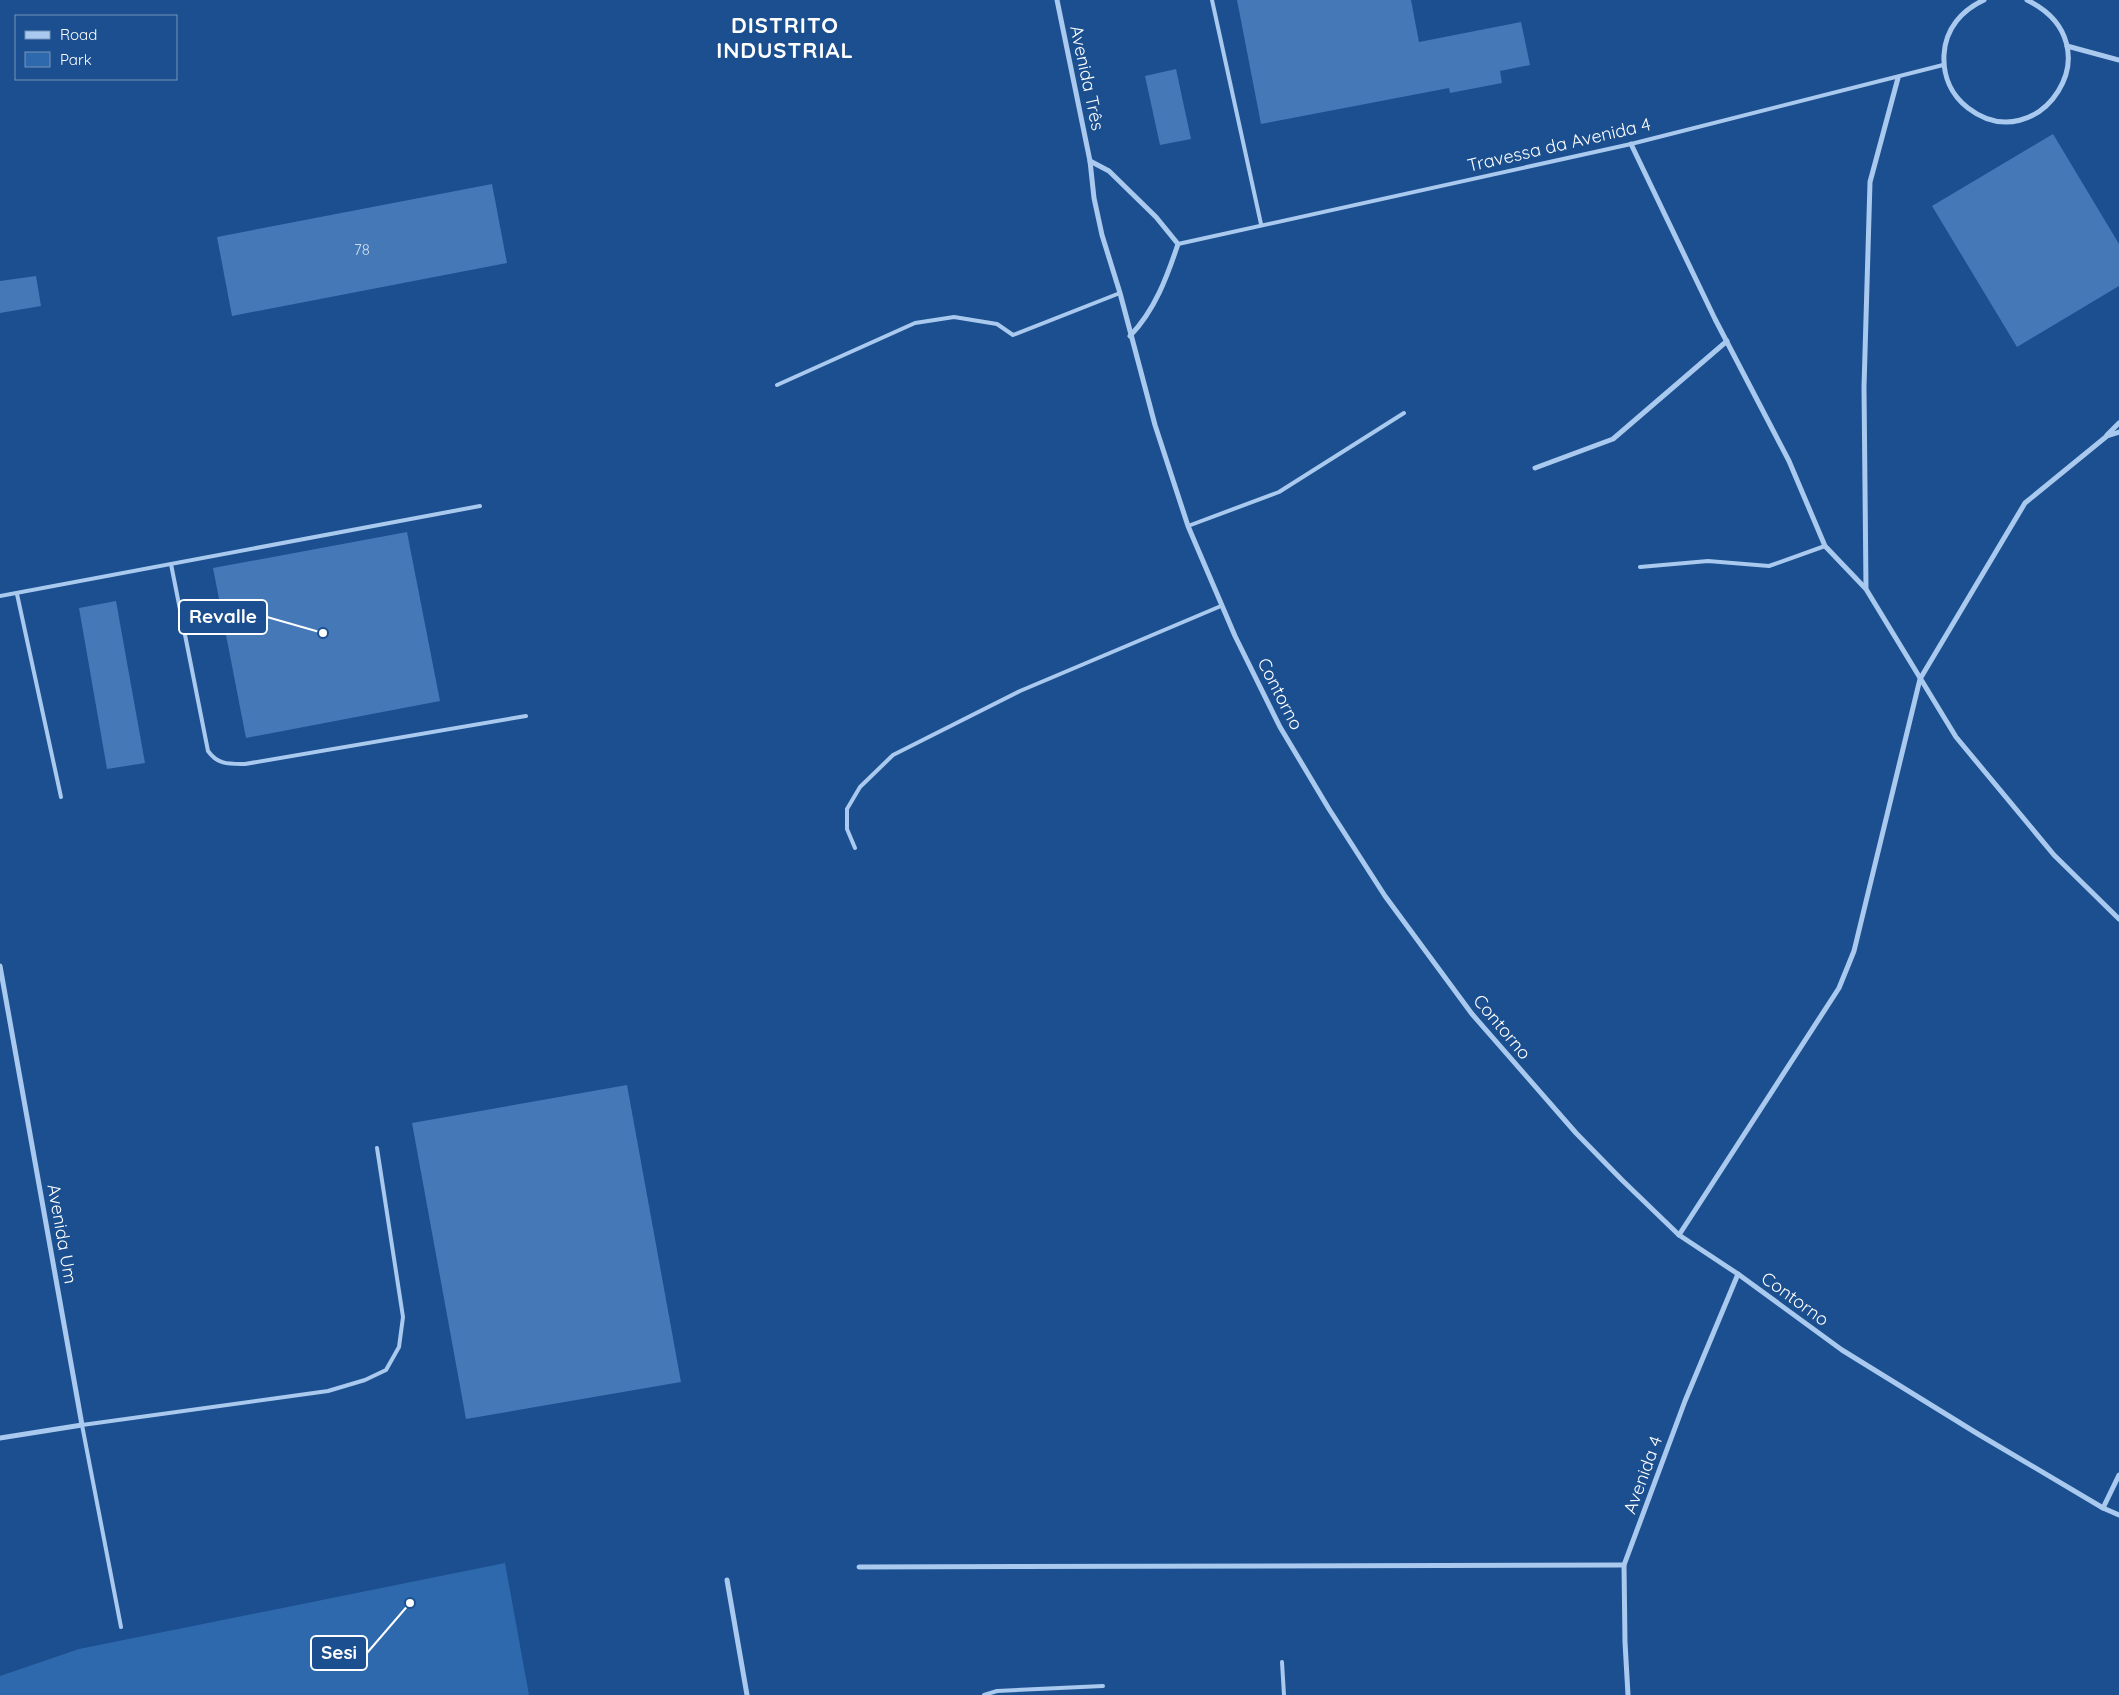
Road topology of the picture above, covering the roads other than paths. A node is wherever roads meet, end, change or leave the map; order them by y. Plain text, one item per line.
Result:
1 (1057, 0) edge
2 (1212, 0) edge
3 (1984, 0) edge
4 (2027, 0) edge
5 (2067, 46) junction
6 (2119, 60) edge
7 (1944, 65) junction
8 (1898, 78) junction
9 (1630, 144) junction
10 (1090, 161) junction
11 (1262, 224) junction
12 (1178, 244) junction
13 (1120, 293) junction
14 (1130, 336) junction
15 (1727, 341) junction
16 (777, 385) dead end
17 (1404, 413) dead end
18 (2119, 423) edge
19 (2119, 432) edge
20 (2107, 436) junction
21 (1535, 468) dead end
22 (480, 506) dead end
23 (1188, 526) junction
24 (1825, 546) junction
25 (172, 564) junction
26 (1640, 567) dead end
27 (1866, 588) junction
28 (17, 594) junction
29 (0, 596) edge
30 (1222, 606) junction
31 (1920, 679) junction
32 (526, 716) dead end
33 (61, 796) dead end
34 (855, 848) dead end
35 (2119, 919) edge
36 (0, 966) edge
37 (377, 1148) dead end
38 (1678, 1235) junction
39 (1738, 1274) junction
40 (82, 1424) junction
41 (0, 1438) edge
42 (2119, 1475) edge
43 (2103, 1508) junction
44 (2119, 1515) edge
45 (1624, 1565) junction
46 (859, 1567) dead end
47 (727, 1580) dead end
48 (121, 1627) dead end
49 (1282, 1662) dead end
50 (1104, 1686) dead end
51 (747, 1695) edge
52 (984, 1695) edge
53 (1284, 1695) edge
54 (1628, 1695) edge

1 - 10 street, Avenida Três
2 - 11 lane
3 - 7 street
4 - 5 street
5 - 6 street
5 - 7 street
7 - 8 lane, Travessa da Avenida 4
8 - 9 lane, Travessa da Avenida 4
8 - 27 street
9 - 11 lane, Travessa da Avenida 4
9 - 15 street
10 - 12 street
10 - 13 street, Avenida Três
11 - 12 lane, Travessa da Avenida 4
12 - 14 street
13 - 14 street, Contorno
13 - 16 lane
14 - 23 street, Contorno
15 - 21 street
15 - 24 street
17 - 23 lane
18 - 20 street
19 - 20 street
20 - 31 street
22 - 25 lane
23 - 30 street, Contorno
24 - 26 lane
24 - 27 street
25 - 28 lane
25 - 32 lane
27 - 31 street
28 - 29 lane
28 - 33 lane
30 - 34 lane
30 - 38 street, Contorno
31 - 35 street
31 - 38 street
36 - 40 street, Avenida Um
37 - 40 lane
38 - 39 street, Contorno
39 - 43 street, Contorno
39 - 45 street, Avenida 4
40 - 41 street
40 - 48 lane
42 - 43 street
43 - 44 street, Contorno
45 - 46 street
45 - 54 street, Avenida 4
47 - 51 street
49 - 53 lane
50 - 52 lane

